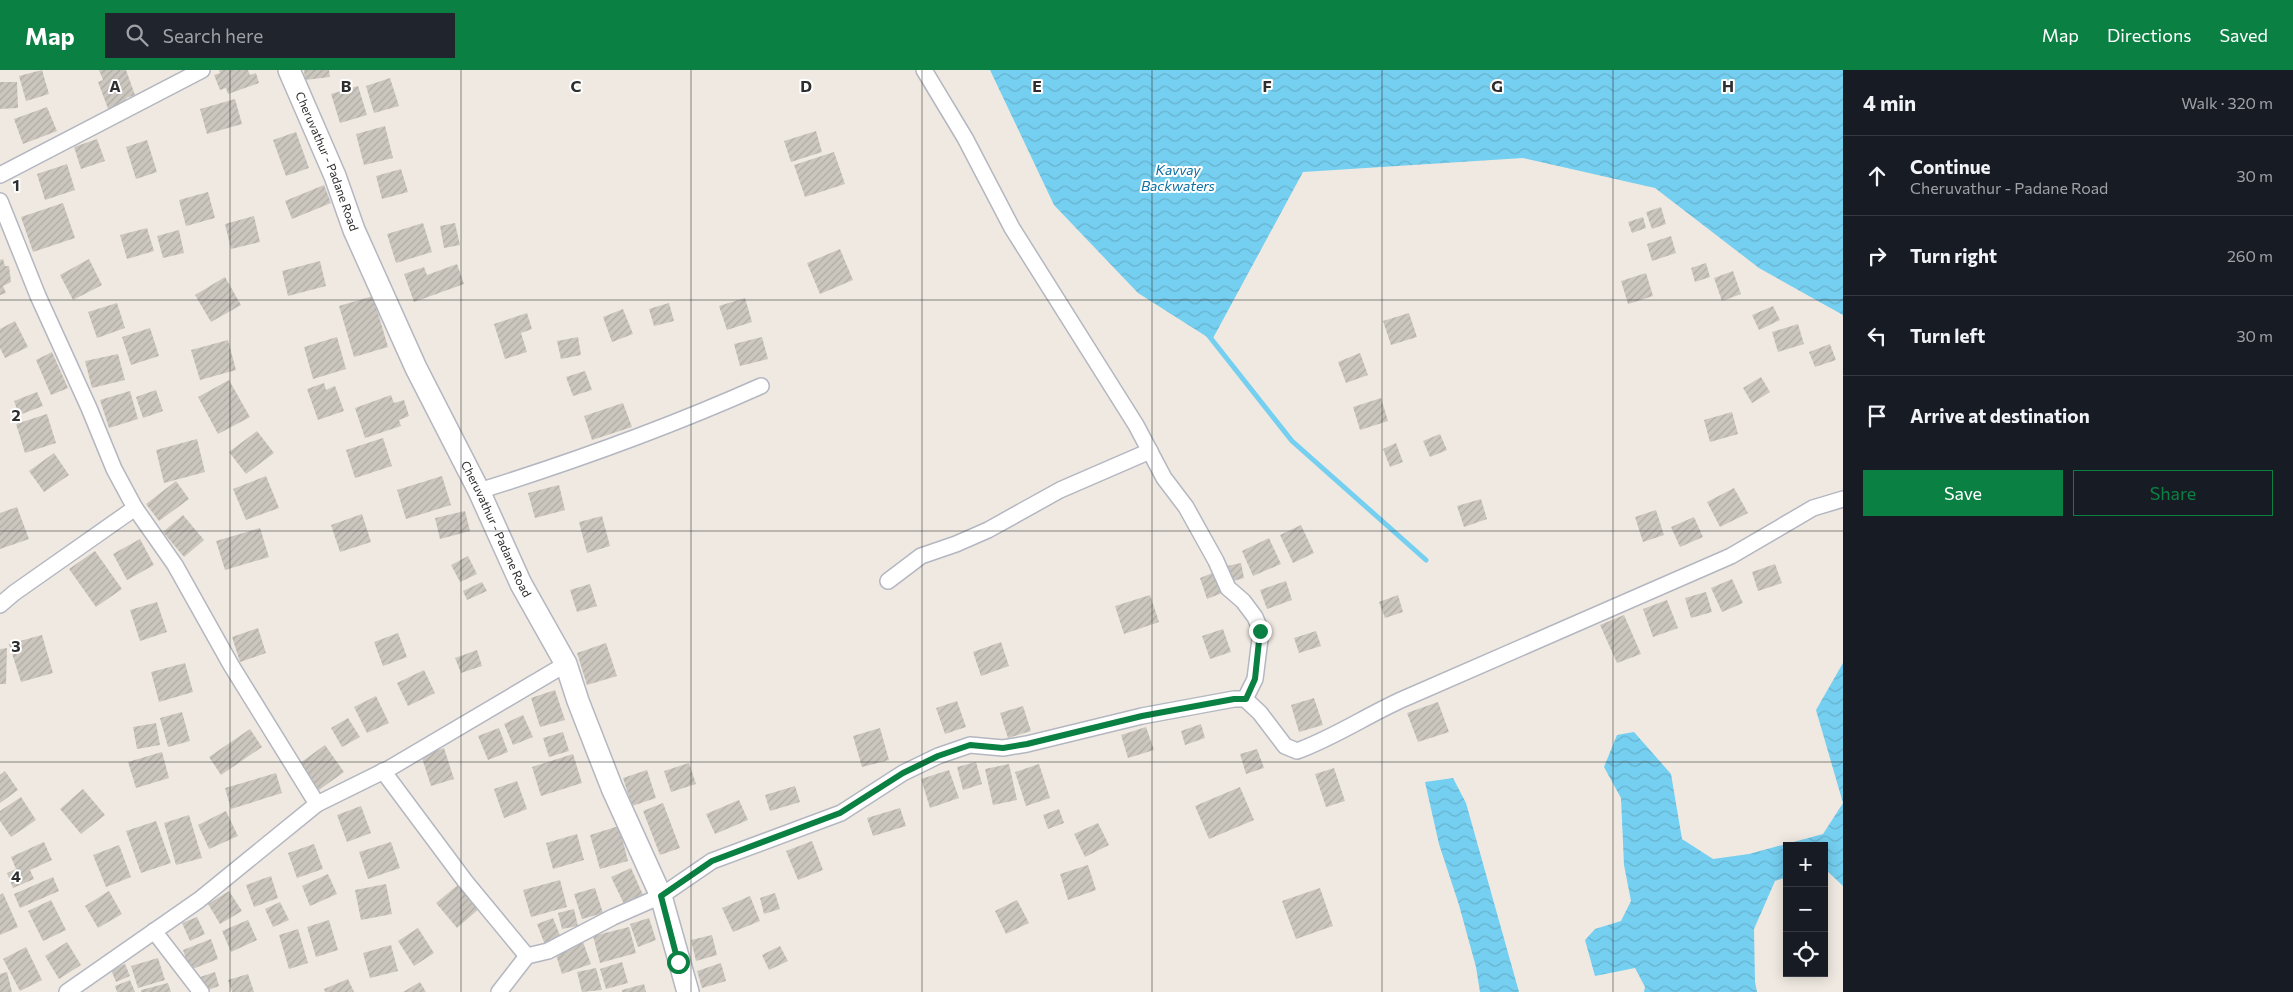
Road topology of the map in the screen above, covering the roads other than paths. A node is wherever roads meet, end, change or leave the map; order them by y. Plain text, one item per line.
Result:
1 (202, 70) edge
2 (289, 70) edge
3 (924, 70) edge
4 (0, 175) edge
5 (0, 201) edge
6 (761, 386) dead end
7 (1150, 451) junction
8 (478, 491) junction
9 (1843, 498) edge
10 (135, 508) junction
11 (888, 580) dead end
12 (0, 605) edge
13 (566, 664) junction
14 (1246, 699) junction
15 (383, 771) junction
16 (317, 804) junction
17 (661, 896) junction
18 (154, 931) junction
19 (527, 956) junction
20 (68, 992) edge
21 (201, 992) edge
22 (499, 992) edge
23 (688, 992) edge

1 - 4 street
2 - 8 main road, Cheruvathur - Padane Road
3 - 7 street
5 - 10 street
6 - 8 street
7 - 11 street
7 - 14 street
8 - 13 main road, Cheruvathur - Padane Road
9 - 14 street
10 - 12 street
10 - 16 street
13 - 15 street
13 - 17 main road, Cheruvathur - Padane Road
14 - 17 street
15 - 16 street
15 - 19 street
16 - 18 street
17 - 19 street
17 - 23 main road, Cheruvathur - Padane Road
18 - 20 street
18 - 21 street
19 - 22 street

